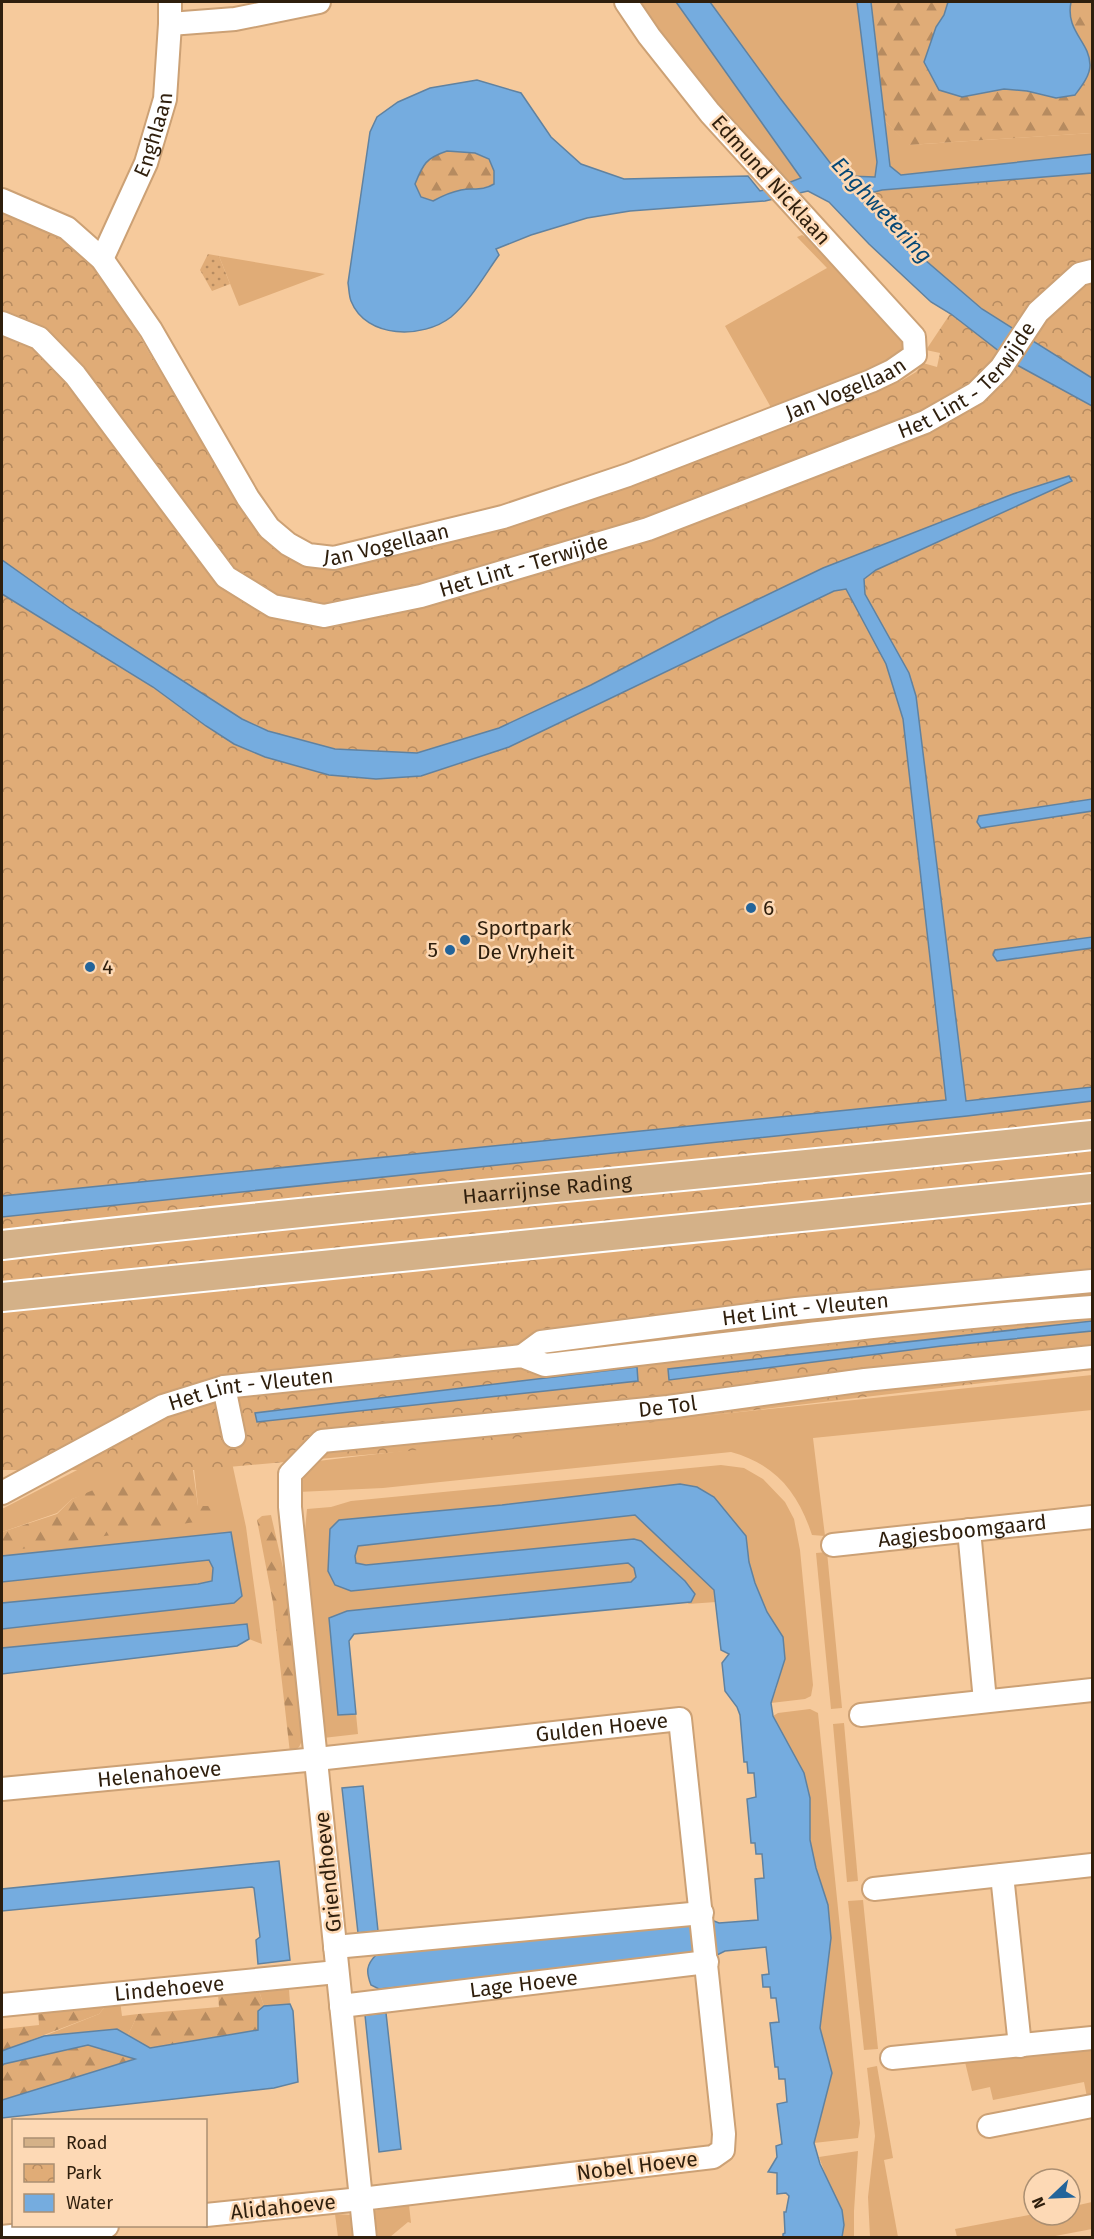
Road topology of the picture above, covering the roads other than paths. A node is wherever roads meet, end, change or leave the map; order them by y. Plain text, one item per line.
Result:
1 (170, 2) edge
2 (319, 2) edge
3 (626, 2) edge
4 (170, 24) junction
5 (2, 200) edge
6 (102, 259) junction
7 (1092, 271) edge
8 (2, 323) edge
9 (915, 355) joint
10 (1092, 1135) edge
11 (1092, 1188) edge
12 (2, 1245) edge
13 (1092, 1281) edge
14 (972, 1291) junction
15 (2, 1297) edge
16 (1092, 1307) edge
17 (796, 1309) junction
18 (974, 1316) junction
19 (652, 1329) junction
20 (798, 1334) junction
21 (660, 1352) junction
22 (522, 1356) junction
23 (1092, 1357) edge
24 (224, 1386) junction
25 (234, 1436) dead end
26 (2, 1494) edge
27 (290, 1507) joint
28 (1092, 1517) edge
29 (969, 1530) junction
30 (833, 1545) dead end
31 (1092, 1690) edge
32 (985, 1701) junction
33 (861, 1715) dead end
34 (317, 1759) junction
35 (2, 1789) edge
36 (1092, 1865) edge
37 (1002, 1875) junction
38 (874, 1889) dead end
39 (702, 1915) junction
40 (335, 1947) junction
41 (707, 1960) junction
42 (338, 1972) junction
43 (2, 2005) edge
44 (341, 2006) junction
45 (1092, 2038) edge
46 (1020, 2046) junction
47 (892, 2058) dead end
48 (1092, 2106) edge
49 (989, 2126) dead end
50 (361, 2199) junction
51 (207, 2215) edge
52 (96, 2227) edge
53 (2, 2236) edge
54 (365, 2238) edge

1 - 4 street, Enghlaan
2 - 4 street
3 - 9 street, Edmund Nicklaan
4 - 6 street, Enghlaan
5 - 6 street, Jan Vogellaan
6 - 9 street, Jan Vogellaan
7 - 8 street, Het Lint - Terwijde
10 - 12 main road, Haarrijnse Rading
11 - 15 main road
13 - 14 street, Het Lint - Vleuten
14 - 17 street, Het Lint - Vleuten
14 - 18 street
16 - 18 street, Het Lint - Vleuten
17 - 19 street, Het Lint - Vleuten
17 - 20 street
18 - 20 street, Het Lint - Vleuten
19 - 21 street
19 - 22 street, Het Lint - Vleuten
20 - 21 street, Het Lint - Vleuten
21 - 22 street, Het Lint - Vleuten
22 - 24 street, Het Lint - Vleuten
23 - 27 street, De Tol
24 - 25 street
24 - 26 street, Het Lint - Vleuten
27 - 34 street, Griendhoeve
28 - 29 street, Aagjesboomgaard
29 - 30 street, Aagjesboomgaard
29 - 32 street
31 - 32 street
32 - 33 street
34 - 35 street, Helenahoeve
34 - 39 street, Gulden Hoeve
34 - 40 street, Griendhoeve
36 - 37 street
37 - 38 street
37 - 46 street
39 - 40 street
39 - 41 street, Gulden Hoeve
40 - 42 street, Griendhoeve
41 - 44 street, Lage Hoeve
41 - 50 street, Nobel Hoeve
42 - 43 street, Lindehoeve
42 - 44 street, Griendhoeve
44 - 50 street, Griendhoeve
45 - 46 street
46 - 47 street
48 - 49 street
50 - 51 street, Alidahoeve
50 - 54 street, Griendhoeve
52 - 53 street

